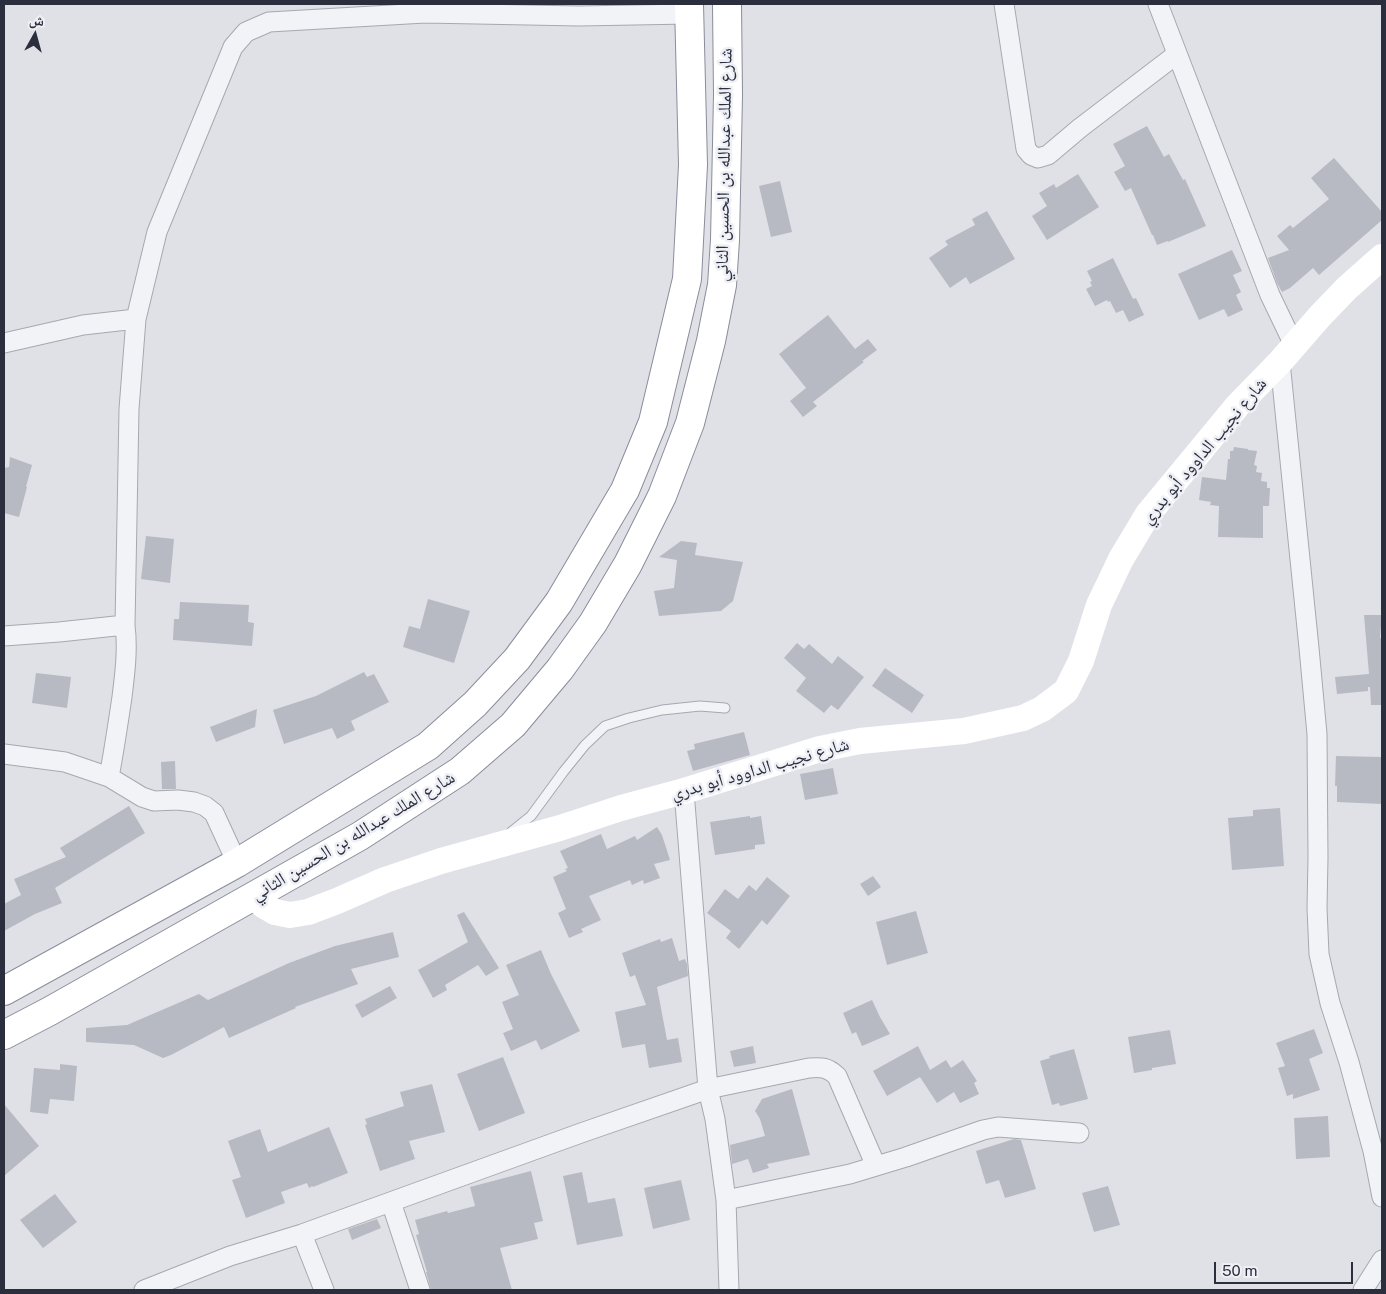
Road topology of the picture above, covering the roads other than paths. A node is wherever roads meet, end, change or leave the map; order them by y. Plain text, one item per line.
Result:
1 (727, 4) edge
2 (1004, 4) edge
3 (1158, 4) edge
4 (689, 9) edge
5 (1177, 54) junction
6 (1382, 257) edge
7 (136, 319) junction
8 (4, 342) edge
9 (1287, 354) junction
10 (125, 625) junction
11 (4, 636) edge
12 (725, 708) dead end
13 (4, 754) edge
14 (109, 777) junction
15 (684, 791) junction
16 (494, 847) junction
17 (237, 863) junction
18 (257, 896) junction
19 (4, 991) edge
20 (4, 1035) edge
21 (708, 1089) junction
22 (1079, 1133) dead end
23 (876, 1166) junction
24 (1382, 1197) edge
25 (726, 1200) junction
26 (391, 1202) junction
27 (302, 1234) junction
28 (1382, 1260) edge
29 (150, 1289) edge
30 (324, 1290) edge
31 (420, 1290) edge
32 (729, 1290) edge
33 (1362, 1290) edge

1 - 18 highway, شارع الملك عبدالله بن الحسين الثاني
2 - 5 street
3 - 5 street
4 - 7 street
4 - 17 highway, شارع الملك عبدالله بن الحسين الثاني
5 - 9 street
6 - 9 street, شارع نجيب الداوود أبو بدري
7 - 8 street
7 - 10 street
9 - 15 street, شارع نجيب الداوود أبو بدري
9 - 24 street
10 - 11 street
10 - 14 street
12 - 16 lane
13 - 14 street
14 - 17 street
15 - 16 street, شارع نجيب الداوود أبو بدري
15 - 21 street
16 - 18 street, شارع نجيب الداوود أبو بدري
17 - 19 highway, شارع الملك عبدالله بن الحسين الثاني
18 - 20 highway, شارع الملك عبدالله بن الحسين الثاني
21 - 23 street
21 - 25 street
21 - 26 street
22 - 23 street
23 - 25 street
25 - 32 street
26 - 27 street
26 - 31 street
27 - 29 street
27 - 30 street
28 - 33 street

